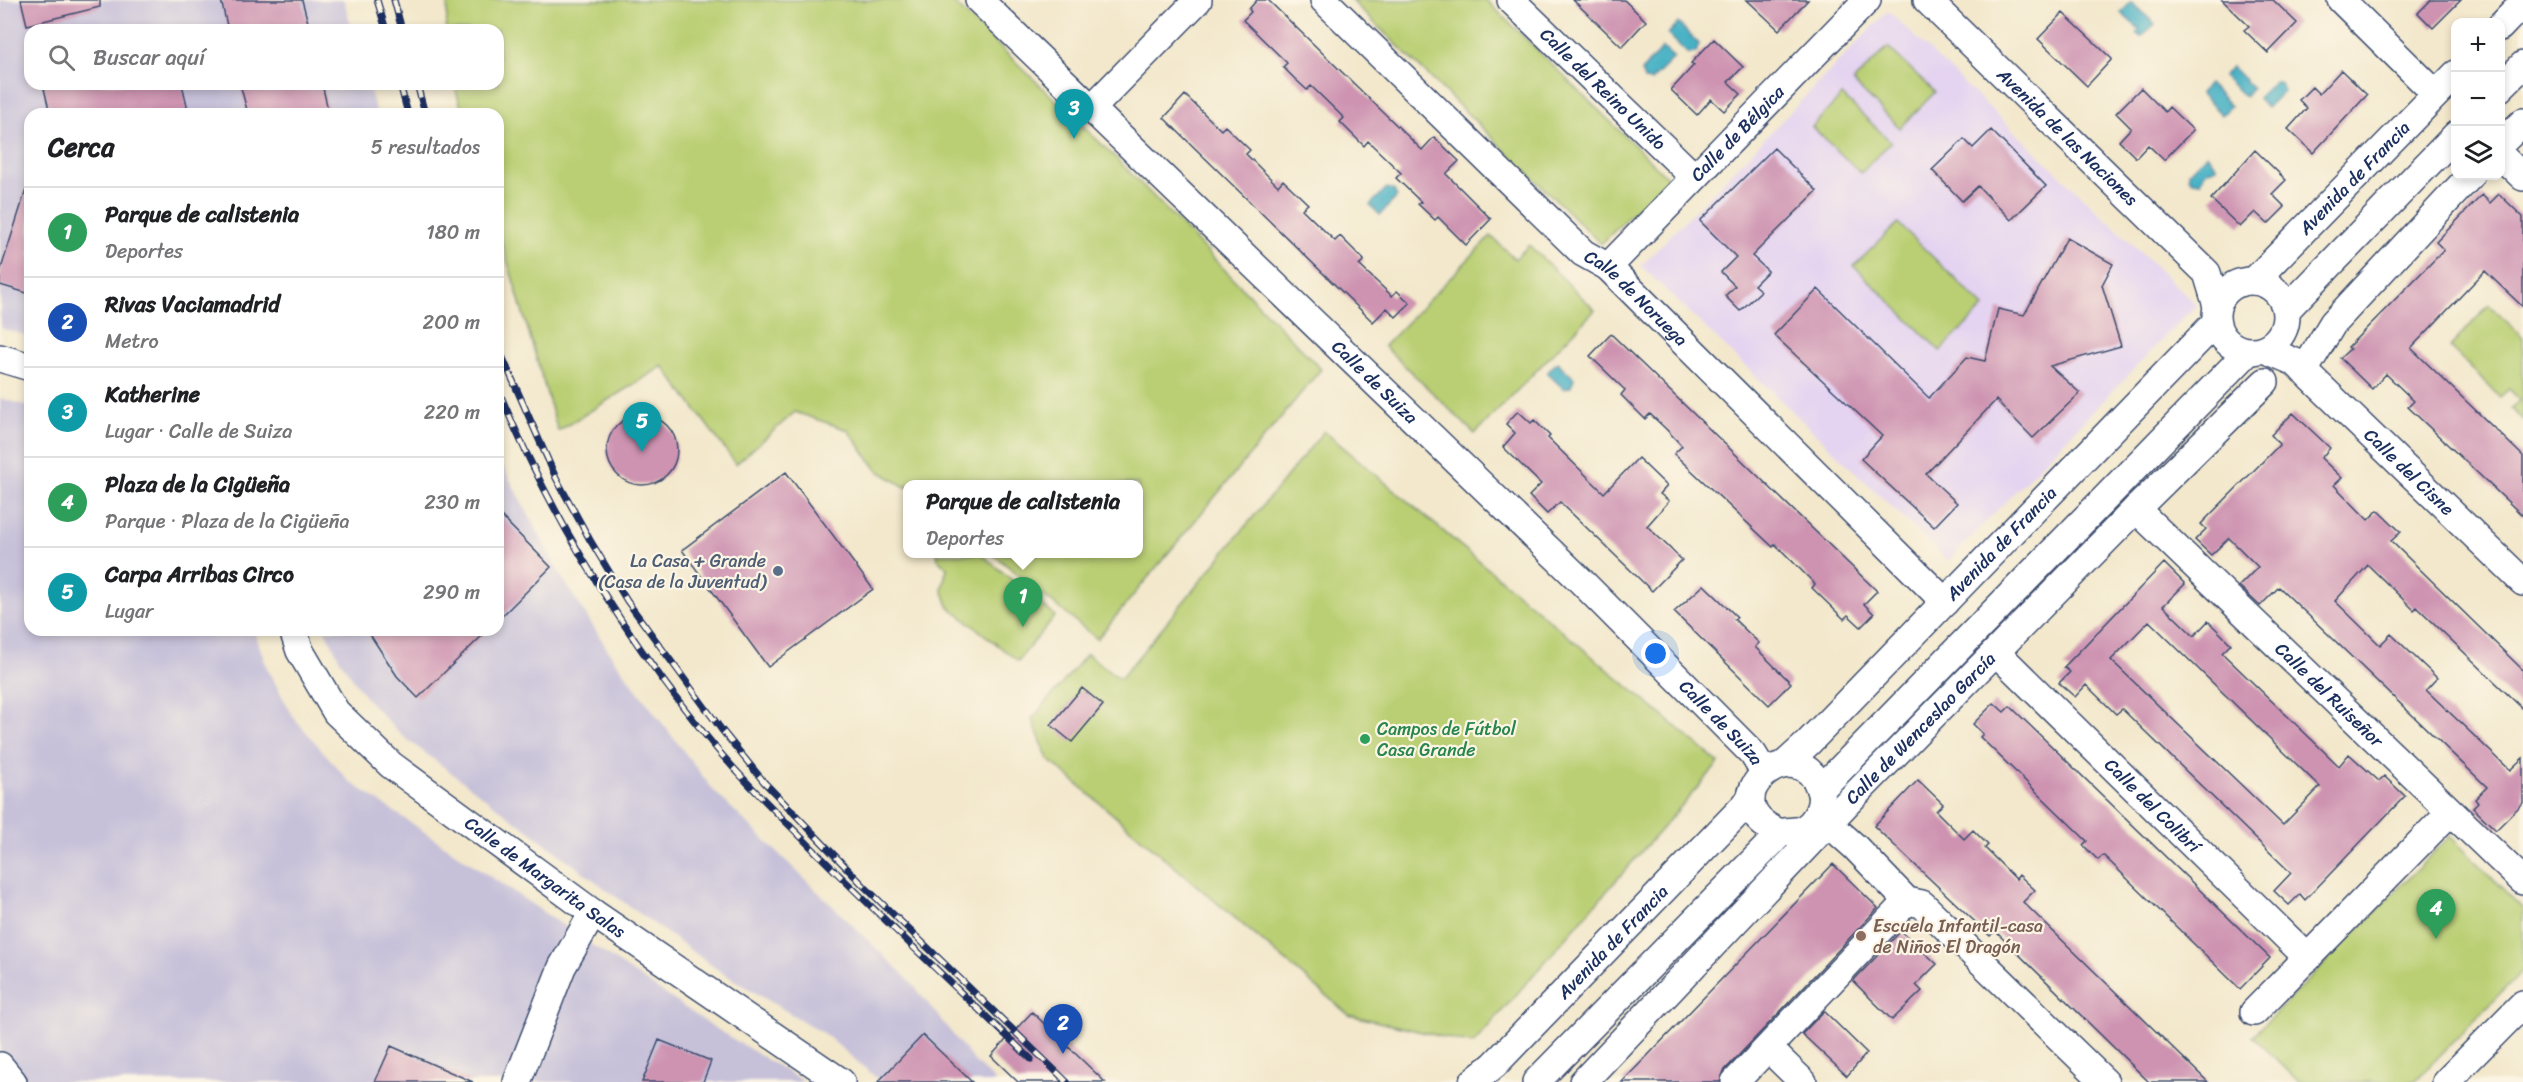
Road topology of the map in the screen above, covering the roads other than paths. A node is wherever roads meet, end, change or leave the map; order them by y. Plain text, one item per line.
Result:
1 (980, 0) edge
2 (1198, 0) edge
3 (1324, 0) edge
4 (1511, 0) edge
5 (1867, 0) edge
6 (1927, 0) edge
7 (2341, 0) edge
8 (2523, 3) edge
9 (2505, 22) edge
10 (2523, 65) edge
11 (2451, 79) edge
12 (2505, 83) edge
13 (2436, 94) junction
14 (1092, 108) junction
15 (2523, 122) edge
16 (2505, 139) edge
17 (2451, 140) edge
18 (2505, 160) edge
19 (1694, 177) junction
20 (2523, 177) edge
21 (2466, 180) edge
22 (1608, 267) junction
23 (2208, 273) junction
24 (2247, 282) junction
25 (2217, 314) junction
26 (2270, 336) junction
27 (0, 358) edge
28 (24, 365) edge
29 (2300, 367) junction
30 (2265, 382) dead end
31 (2136, 509) junction
32 (2523, 582) edge
33 (1945, 602) junction
34 (295, 636) edge
35 (1996, 652) junction
36 (1774, 768) junction
37 (1751, 800) junction
38 (1822, 809) junction
39 (2450, 812) junction
40 (1781, 833) junction
41 (2521, 876) edge
42 (1907, 901) junction
43 (593, 913) junction
44 (2308, 958) junction
45 (2523, 1004) edge
46 (2254, 1012) dead end
47 (1768, 1048) junction
48 (0, 1066) edge
49 (13, 1082) edge
50 (517, 1082) edge
51 (841, 1082) edge
52 (1473, 1082) edge
53 (1536, 1082) edge
54 (1583, 1082) edge
55 (1735, 1082) edge
56 (1803, 1082) edge
57 (2105, 1082) edge
58 (2446, 1082) edge

1 - 14 street, Calle de Suiza
2 - 14 street
3 - 22 street, Calle de Noruega
4 - 19 street, Calle del Reino Unido
5 - 19 street, Calle de Bélgica
6 - 23 street, Avenida de las Naciones
7 - 13 street
8 - 9 street
10 - 12 street
11 - 13 street, Avenida de Francia
13 - 24 street, Avenida de Francia
14 - 36 street, Calle de Suiza
15 - 16 street
17 - 26 street
18 - 20 street
19 - 22 street, Calle de Bélgica
21 - 29 street
22 - 33 street, Calle de Noruega
23 - 24 street, Avenida de las Naciones
23 - 25 street
24 - 25 street
24 - 26 street
25 - 26 street
25 - 33 street, Avenida de Francia
26 - 29 street, Calle del Cisne
26 - 38 street
27 - 28 street
29 - 32 street, Calle del Cisne
30 - 31 street, Calle de Wenceslao García
31 - 35 street, Calle de Wenceslao García
31 - 39 street, Calle del Ruiseñor
33 - 36 street, Avenida de Francia
34 - 43 street, Calle de Margarita Salas
35 - 38 street, Calle de Wenceslao García
35 - 44 street, Calle del Colibrí
36 - 37 street, Avenida de Francia
36 - 38 street
37 - 40 street
37 - 52 street, Avenida de Francia
38 - 40 street
38 - 42 street
38 - 54 street, Calle de Wenceslao García
39 - 41 street, Calle del Ruiseñor
39 - 44 street
40 - 53 street
42 - 47 street
42 - 57 street
43 - 50 street
43 - 51 street, Calle de Margarita Salas
44 - 46 street
45 - 58 street
47 - 55 street
47 - 56 street
48 - 49 street

